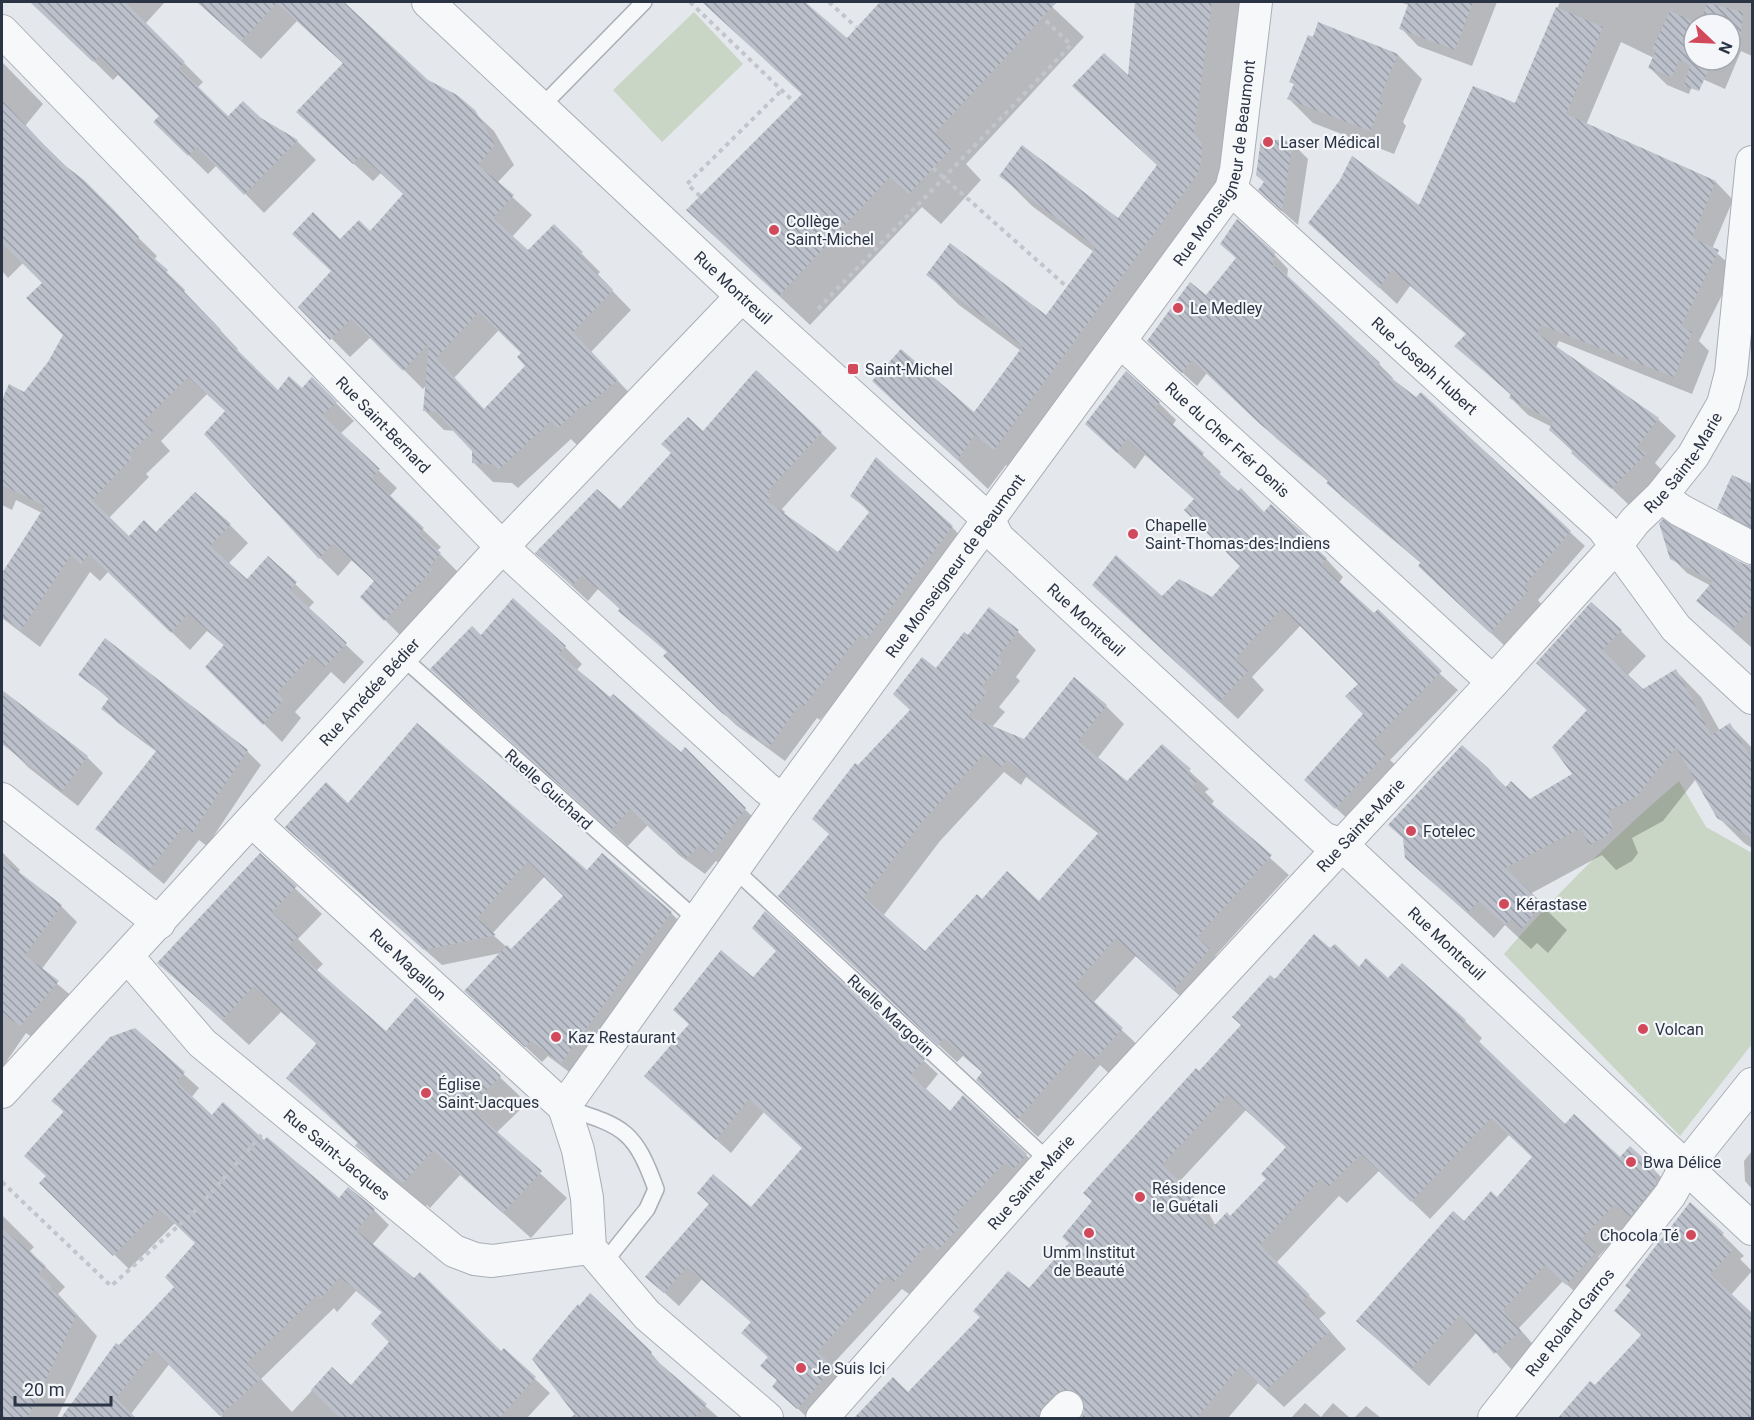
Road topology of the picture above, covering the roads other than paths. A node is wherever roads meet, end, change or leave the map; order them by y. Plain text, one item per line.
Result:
1 (428, 2) edge
2 (644, 2) edge
3 (1256, 2) edge
4 (2, 31) edge
5 (542, 106) junction
6 (1752, 162) edge
7 (1231, 189) junction
8 (742, 296) junction
9 (1120, 341) junction
10 (1742, 377) edge
11 (1661, 496) junction
12 (988, 519) junction
13 (502, 547) junction
14 (1615, 547) junction
15 (1752, 548) edge
16 (402, 657) junction
17 (1493, 682) junction
18 (1752, 698) edge
19 (2, 800) edge
20 (783, 800) junction
21 (252, 821) junction
22 (1342, 845) junction
23 (734, 869) junction
24 (697, 920) junction
25 (159, 922) junction
26 (127, 956) junction
27 (1752, 1084) edge
28 (2, 1092) edge
29 (566, 1103) junction
30 (1049, 1161) junction
31 (1685, 1168) junction
32 (1752, 1229) edge
33 (596, 1256) junction
34 (767, 1419) edge
35 (822, 1419) edge
36 (1494, 1419) edge

1 - 5 street, Rue Montreuil
2 - 5 lane
3 - 7 street, Rue Monseigneur de Beaumont
4 - 13 street, Rue Saint-Bernard
5 - 8 street, Rue Montreuil
6 - 10 street, Rue Sainte-Marie
7 - 9 street, Rue Monseigneur de Beaumont
7 - 14 street, Rue Joseph Hubert
8 - 12 street, Rue Montreuil
8 - 13 street, Rue Amédée Bédier
9 - 12 street, Rue Monseigneur de Beaumont
9 - 17 street, Rue du Cher Frér Denis
10 - 11 street, Rue Sainte-Marie
11 - 14 street, Rue Sainte-Marie
11 - 15 street
12 - 20 street, Rue Monseigneur de Beaumont
12 - 22 street, Rue Montreuil
13 - 16 street, Rue Amédée Bédier
13 - 20 street, Rue Saint-Bernard
14 - 17 street, Rue Sainte-Marie
14 - 18 street, Rue Joseph Hubert
16 - 21 street, Rue Amédée Bédier
16 - 24 lane, Ruelle Guichard
17 - 22 street, Rue Sainte-Marie
19 - 25 street
20 - 23 street, Rue Monseigneur de Beaumont
21 - 25 street, Rue Amédée Bédier
21 - 29 street, Rue Magallon
22 - 30 street, Rue Sainte-Marie
22 - 31 street, Rue Montreuil
23 - 24 street, Rue Monseigneur de Beaumont
23 - 30 lane, Ruelle Margotin
24 - 29 street, Rue Monseigneur de Beaumont
25 - 26 street, Rue Amédée Bédier
26 - 28 street, Rue Amédée Bédier
26 - 33 street, Rue Saint-Jacques
27 - 31 street, Rue Roland Garros
29 - 33 street
29 - 33 lane
30 - 35 street, Rue Sainte-Marie
31 - 32 street, Rue Montreuil
31 - 36 street, Rue Roland Garros
33 - 34 street

